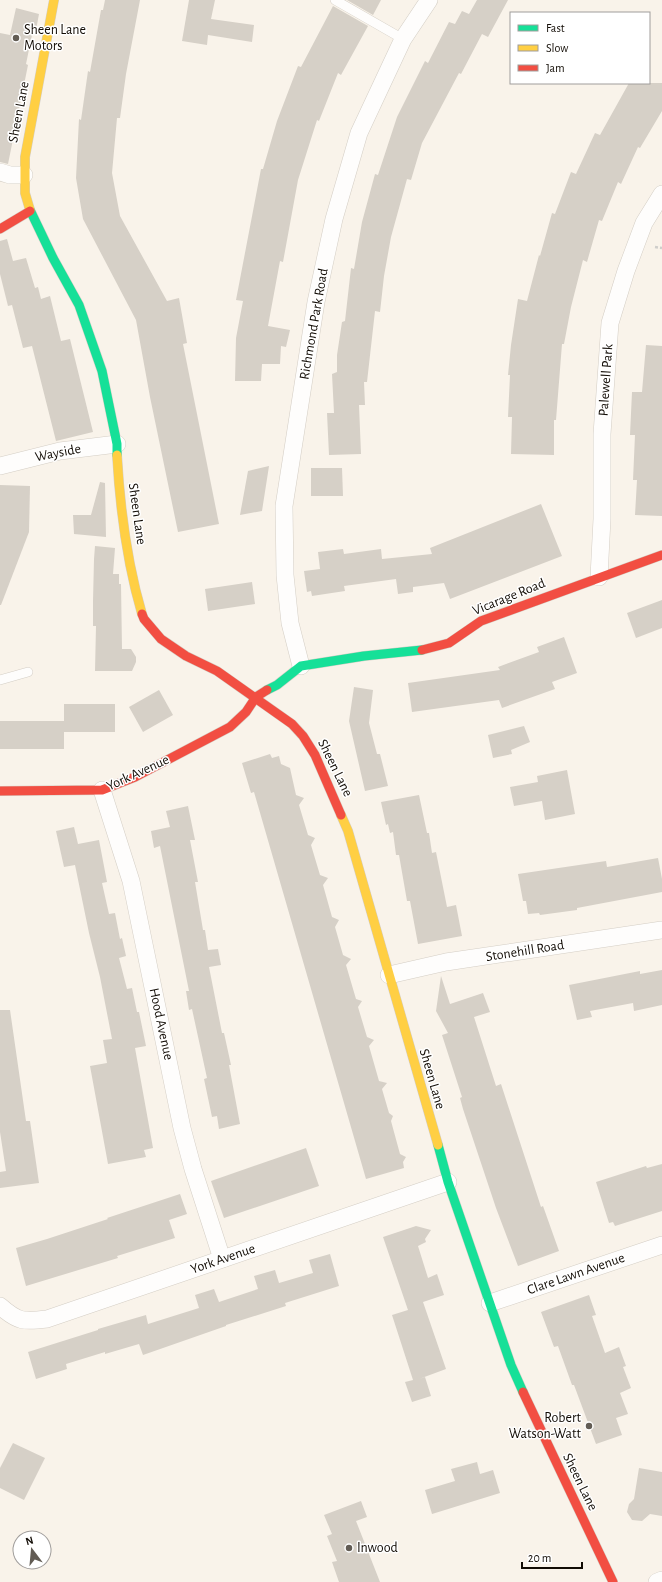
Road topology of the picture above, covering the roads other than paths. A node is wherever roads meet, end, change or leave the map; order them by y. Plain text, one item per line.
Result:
1 (54, 0) edge
2 (335, 0) edge
3 (429, 0) edge
4 (403, 39) junction
5 (0, 172) edge
6 (24, 175) junction
7 (662, 194) edge
8 (30, 211) junction
9 (0, 229) edge
10 (117, 444) junction
11 (0, 466) edge
12 (662, 554) edge
13 (599, 577) junction
14 (301, 666) junction
15 (28, 672) dead end
16 (0, 680) edge
17 (256, 697) junction
18 (102, 790) junction
19 (0, 791) edge
20 (662, 930) edge
21 (390, 975) junction
22 (448, 1182) junction
23 (662, 1245) edge
24 (222, 1258) junction
25 (490, 1303) junction
26 (0, 1306) edge
27 (662, 1580) edge
28 (613, 1582) edge
29 (657, 1582) edge

1 - 6 main road, Sheen Lane
2 - 4 lane
3 - 4 street, Richmond Park Road
4 - 14 street, Richmond Park Road
5 - 6 street
6 - 8 main road, Sheen Lane
7 - 13 street, Palewell Park
8 - 9 main road
8 - 10 main road, Sheen Lane
10 - 11 street, Wayside
10 - 17 main road, Sheen Lane
12 - 13 main road, Vicarage Road
13 - 14 main road, Vicarage Road
14 - 17 main road, Vicarage Road
15 - 16 lane
17 - 18 main road, York Avenue
17 - 21 main road, Sheen Lane
18 - 19 main road, York Avenue
18 - 24 street, Hood Avenue
20 - 21 street, Stonehill Road
21 - 22 main road, Sheen Lane
22 - 24 street, York Avenue
22 - 25 main road, Sheen Lane
23 - 25 street, Clare Lawn Avenue
24 - 26 street, York Avenue
25 - 28 main road, Sheen Lane
27 - 29 street

